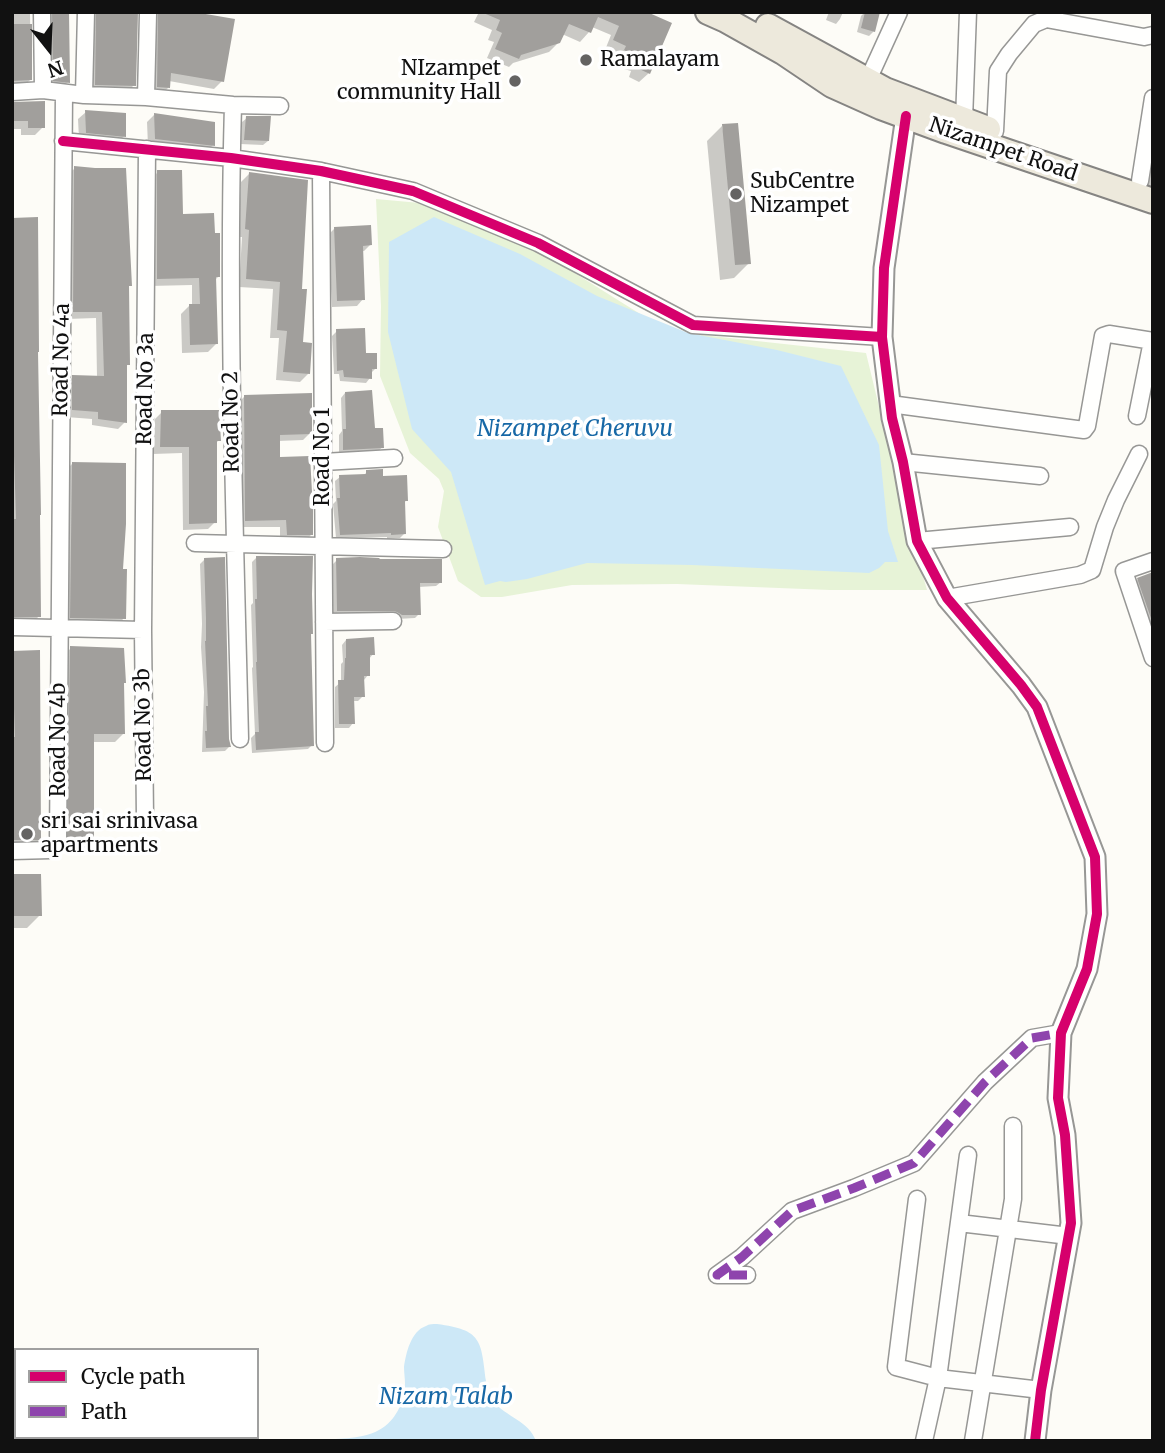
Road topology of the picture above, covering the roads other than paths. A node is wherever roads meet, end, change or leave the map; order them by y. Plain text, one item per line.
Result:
1 (42, 12) edge
2 (86, 12) edge
3 (708, 12) edge
4 (739, 12) edge
5 (899, 12) edge
6 (968, 12) edge
7 (148, 14) dead end
8 (1082, 18) edge
9 (1153, 35) edge
10 (821, 65) junction
11 (867, 80) junction
12 (43, 90) junction
13 (12, 92) edge
14 (64, 93) junction
15 (85, 95) junction
16 (146, 97) junction
17 (1153, 98) edge
18 (233, 104) junction
19 (280, 106) dead end
20 (906, 116) junction
21 (964, 120) junction
22 (995, 131) junction
23 (64, 141) junction
24 (147, 149) junction
25 (231, 158) junction
26 (321, 171) junction
27 (1149, 189) edge
28 (883, 337) junction
29 (1152, 341) edge
30 (890, 404) junction
31 (1137, 416) dead end
32 (1139, 454) dead end
33 (394, 458) dead end
34 (323, 462) junction
35 (903, 462) junction
36 (1040, 475) dead end
37 (1070, 527) dead end
38 (917, 541) junction
39 (195, 543) dead end
40 (235, 544) junction
41 (323, 546) junction
42 (443, 549) dead end
43 (1153, 561) edge
44 (947, 598) junction
45 (393, 621) dead end
46 (324, 622) junction
47 (12, 627) edge
48 (59, 628) junction
49 (143, 630) junction
50 (1153, 658) edge
51 (240, 739) dead end
52 (325, 743) dead end
53 (145, 819) dead end
54 (12, 850) edge
55 (1061, 1033) junction
56 (1013, 1126) dead end
57 (968, 1155) dead end
58 (917, 1199) dead end
59 (959, 1223) junction
60 (1008, 1228) junction
61 (1069, 1236) junction
62 (747, 1275) dead end
63 (938, 1378) junction
64 (983, 1384) junction
65 (1041, 1390) junction
66 (924, 1441) edge
67 (973, 1441) edge
68 (1035, 1441) edge

1 - 12 street
2 - 15 street
3 - 10 main road, Nizampet Road
4 - 10 main road, Nizampet Road
5 - 11 street
6 - 21 street
7 - 16 street
8 - 9 street
8 - 22 street
10 - 11 main road, Nizampet Road
10 - 20 main road, Nizampet Road
11 - 21 main road, Nizampet Road
12 - 13 street
12 - 14 street
14 - 15 street
14 - 23 street, Road No 4a
15 - 16 street
16 - 18 street
17 - 27 street
18 - 19 street
18 - 25 street, Road No 2
20 - 27 main road, Nizampet Road
20 - 28 street
21 - 22 main road, Nizampet Road
22 - 27 main road, Nizampet Road
23 - 24 street
23 - 48 street, Road No 4a
24 - 25 street
24 - 49 street, Road No 3a
25 - 26 street
25 - 40 street, Road No 2
26 - 28 street
26 - 34 street, Road No 1
28 - 30 street
29 - 30 street
29 - 31 street
30 - 35 street
32 - 44 street
33 - 34 street
34 - 41 street, Road No 1
35 - 36 street
35 - 38 street
37 - 38 street
38 - 44 street
39 - 40 street
40 - 41 street
40 - 51 street, Road No 2
41 - 42 street
41 - 46 street, Road No 1
43 - 50 street
44 - 55 street
45 - 46 street
46 - 52 street, Road No 1
47 - 48 street
48 - 49 street
48 - 54 street, Road No 4b
49 - 53 street, Road No 3b
55 - 61 street
55 - 62 street
56 - 60 street
57 - 59 street
58 - 63 street
59 - 60 street
59 - 63 street
60 - 61 street
60 - 64 street
61 - 65 street
63 - 64 street
63 - 66 street
64 - 65 street
64 - 67 street
65 - 68 street

